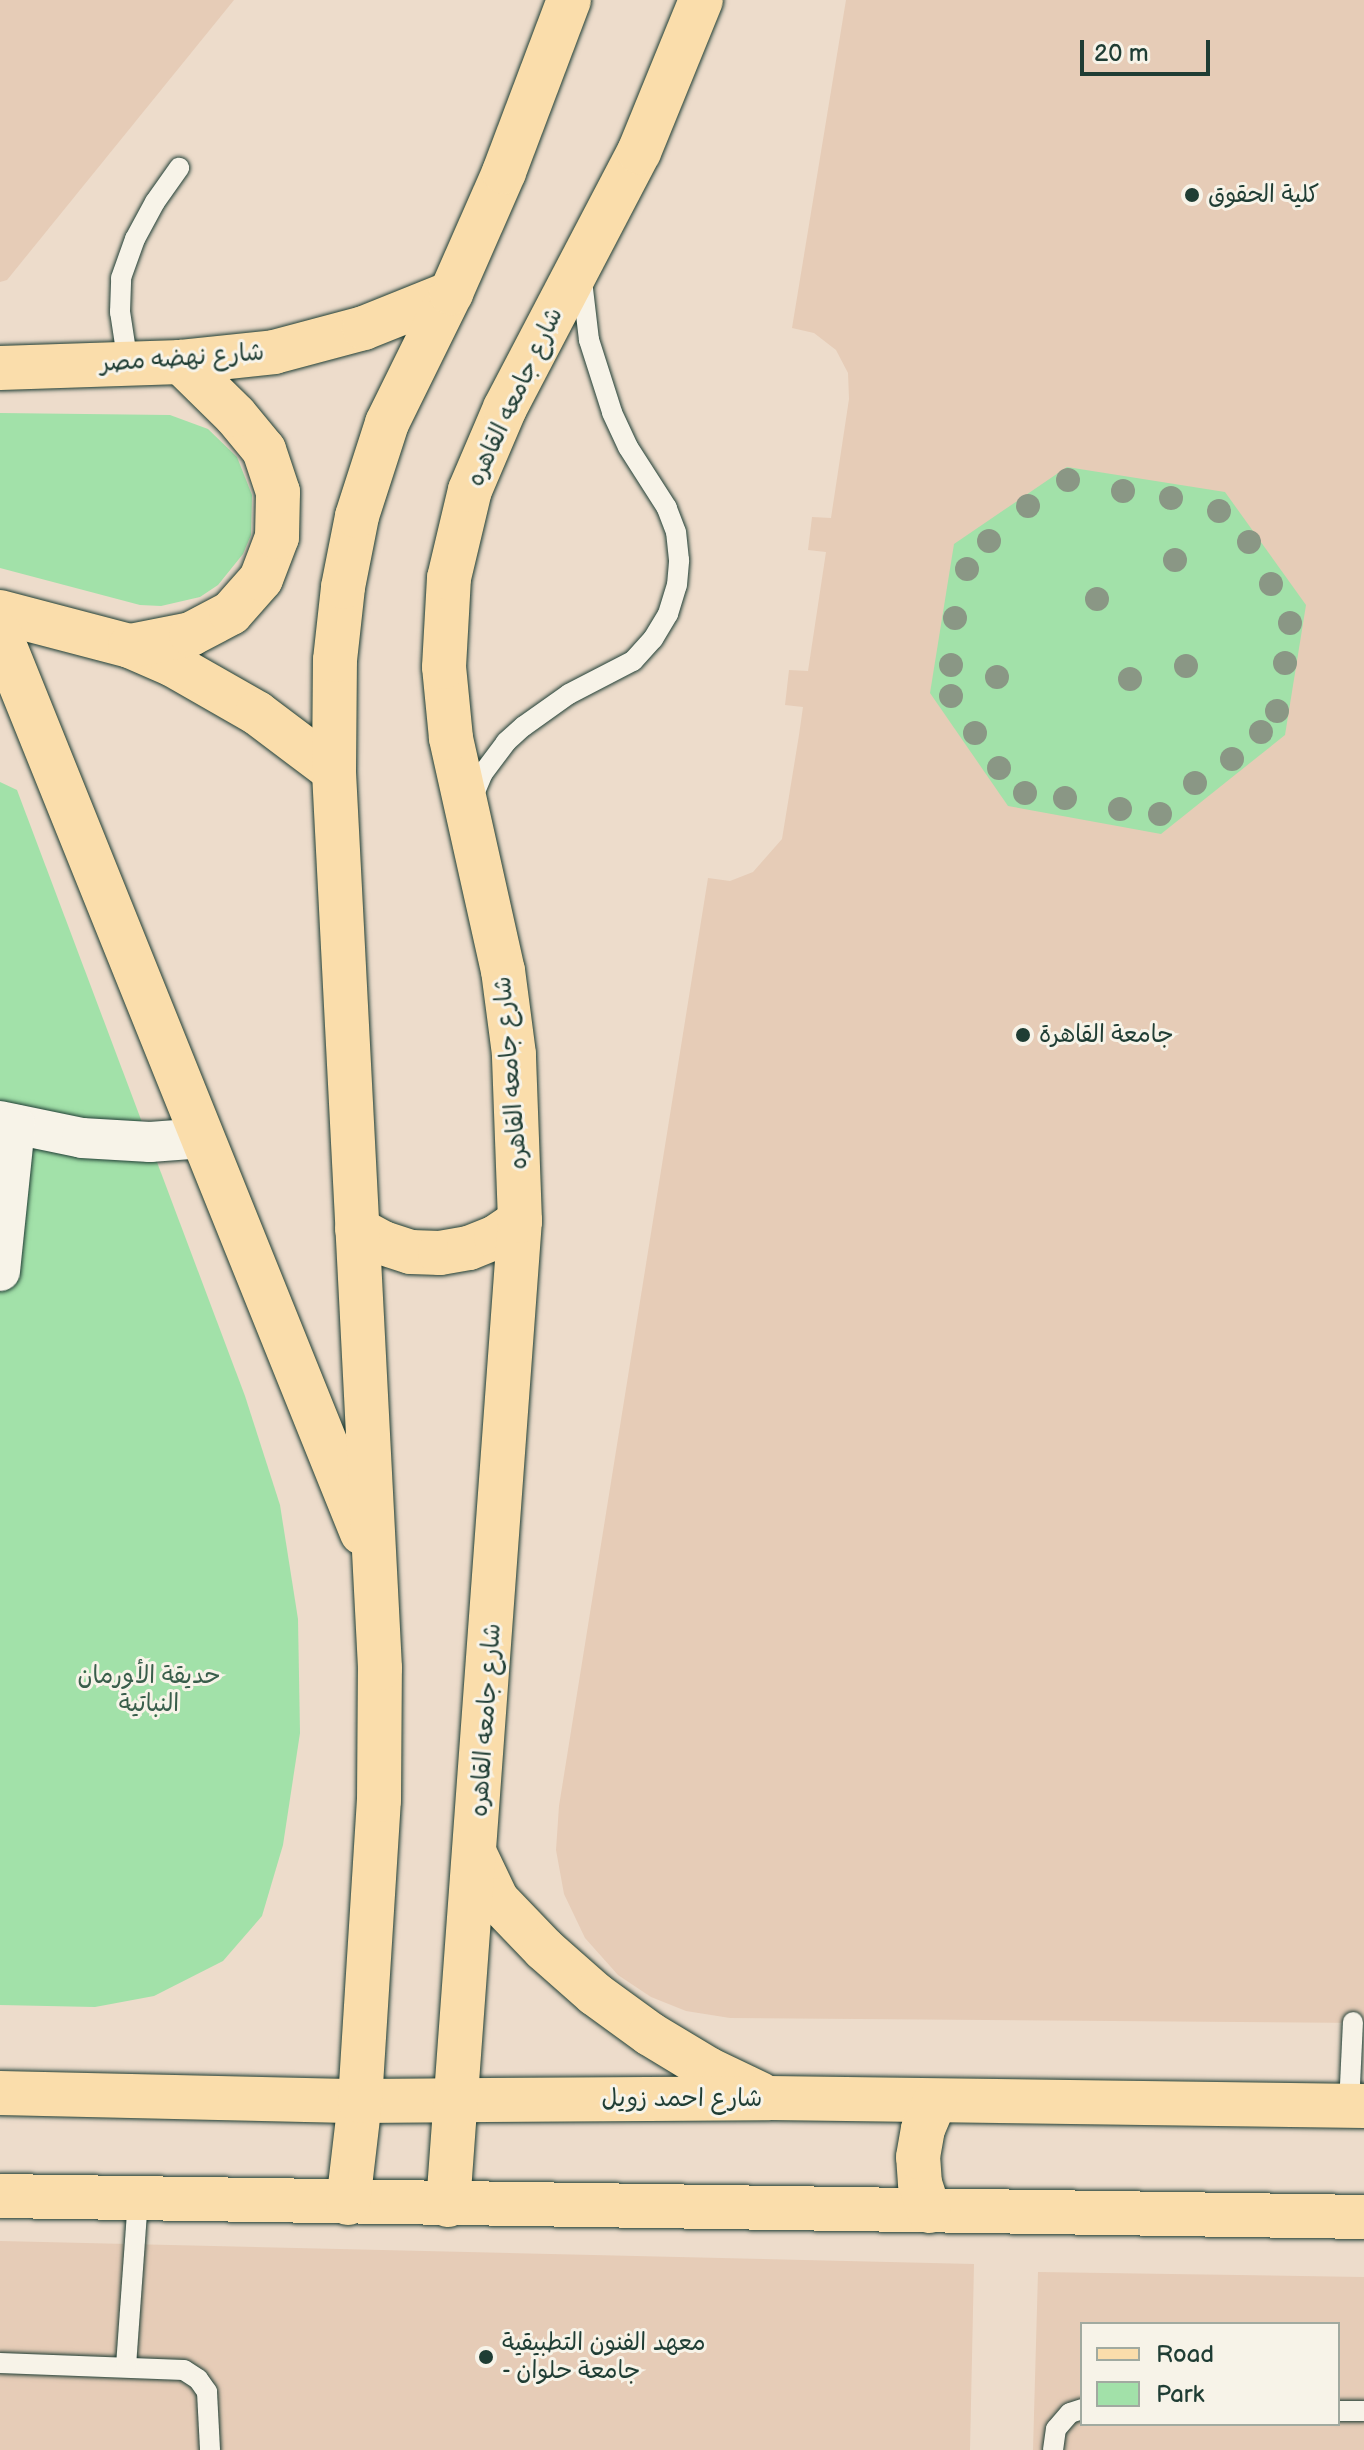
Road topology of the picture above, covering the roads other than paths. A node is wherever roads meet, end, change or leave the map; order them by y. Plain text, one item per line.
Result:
1 (569, 0) edge
2 (701, 0) edge
3 (179, 168) dead end
4 (581, 264) junction
5 (451, 293) junction
6 (181, 362) junction
7 (128, 364) junction
8 (0, 368) edge
9 (0, 612) edge
10 (0, 634) edge
11 (130, 646) junction
12 (334, 771) junction
13 (468, 808) junction
14 (8, 1123) edge
15 (204, 1138) junction
16 (520, 1221) junction
17 (357, 1229) junction
18 (0, 1271) edge
19 (375, 1565) junction
20 (476, 1856) junction
21 (1353, 2022) dead end
22 (0, 2093) edge
23 (769, 2098) junction
24 (456, 2099) junction
25 (360, 2101) junction
26 (935, 2101) junction
27 (1356, 2106) edge
28 (0, 2196) edge
29 (138, 2200) junction
30 (348, 2203) junction
31 (448, 2205) junction
32 (929, 2211) junction
33 (1364, 2217) edge
34 (0, 2363) edge
35 (126, 2366) junction
36 (1080, 2410) edge
37 (1340, 2411) edge
38 (1364, 2411) edge
39 (210, 2450) edge
40 (1053, 2450) edge

1 - 5 main road
2 - 4 main road, شارع جامعه القاهره
3 - 7 lane
4 - 13 main road, شارع جامعه القاهره
4 - 13 lane
5 - 6 main road, شارع نهضه مصر
5 - 12 main road
6 - 7 main road, شارع نهضه مصر
6 - 11 main road
7 - 8 main road, شارع نهضه مصر
9 - 11 main road
10 - 15 main road
11 - 12 main road
12 - 17 main road
13 - 16 main road, شارع جامعه القاهره
14 - 15 street
14 - 18 street
15 - 19 main road
16 - 17 main road
16 - 20 main road, شارع جامعه القاهره
17 - 19 main road
19 - 25 main road
20 - 23 main road
20 - 24 main road, شارع جامعه القاهره
21 - 27 lane
22 - 25 main road, شارع احمد زويل
23 - 24 main road, شارع احمد زويل
23 - 26 main road, شارع احمد زويل
24 - 25 main road, شارع احمد زويل
24 - 31 main road, شارع جامعه القاهره
25 - 30 main road
26 - 27 main road, شارع احمد زويل
26 - 32 main road
28 - 29 main road
29 - 30 main road
29 - 35 lane
30 - 31 main road
31 - 32 main road
32 - 33 main road
34 - 35 lane
35 - 39 lane
36 - 40 lane
37 - 38 lane

